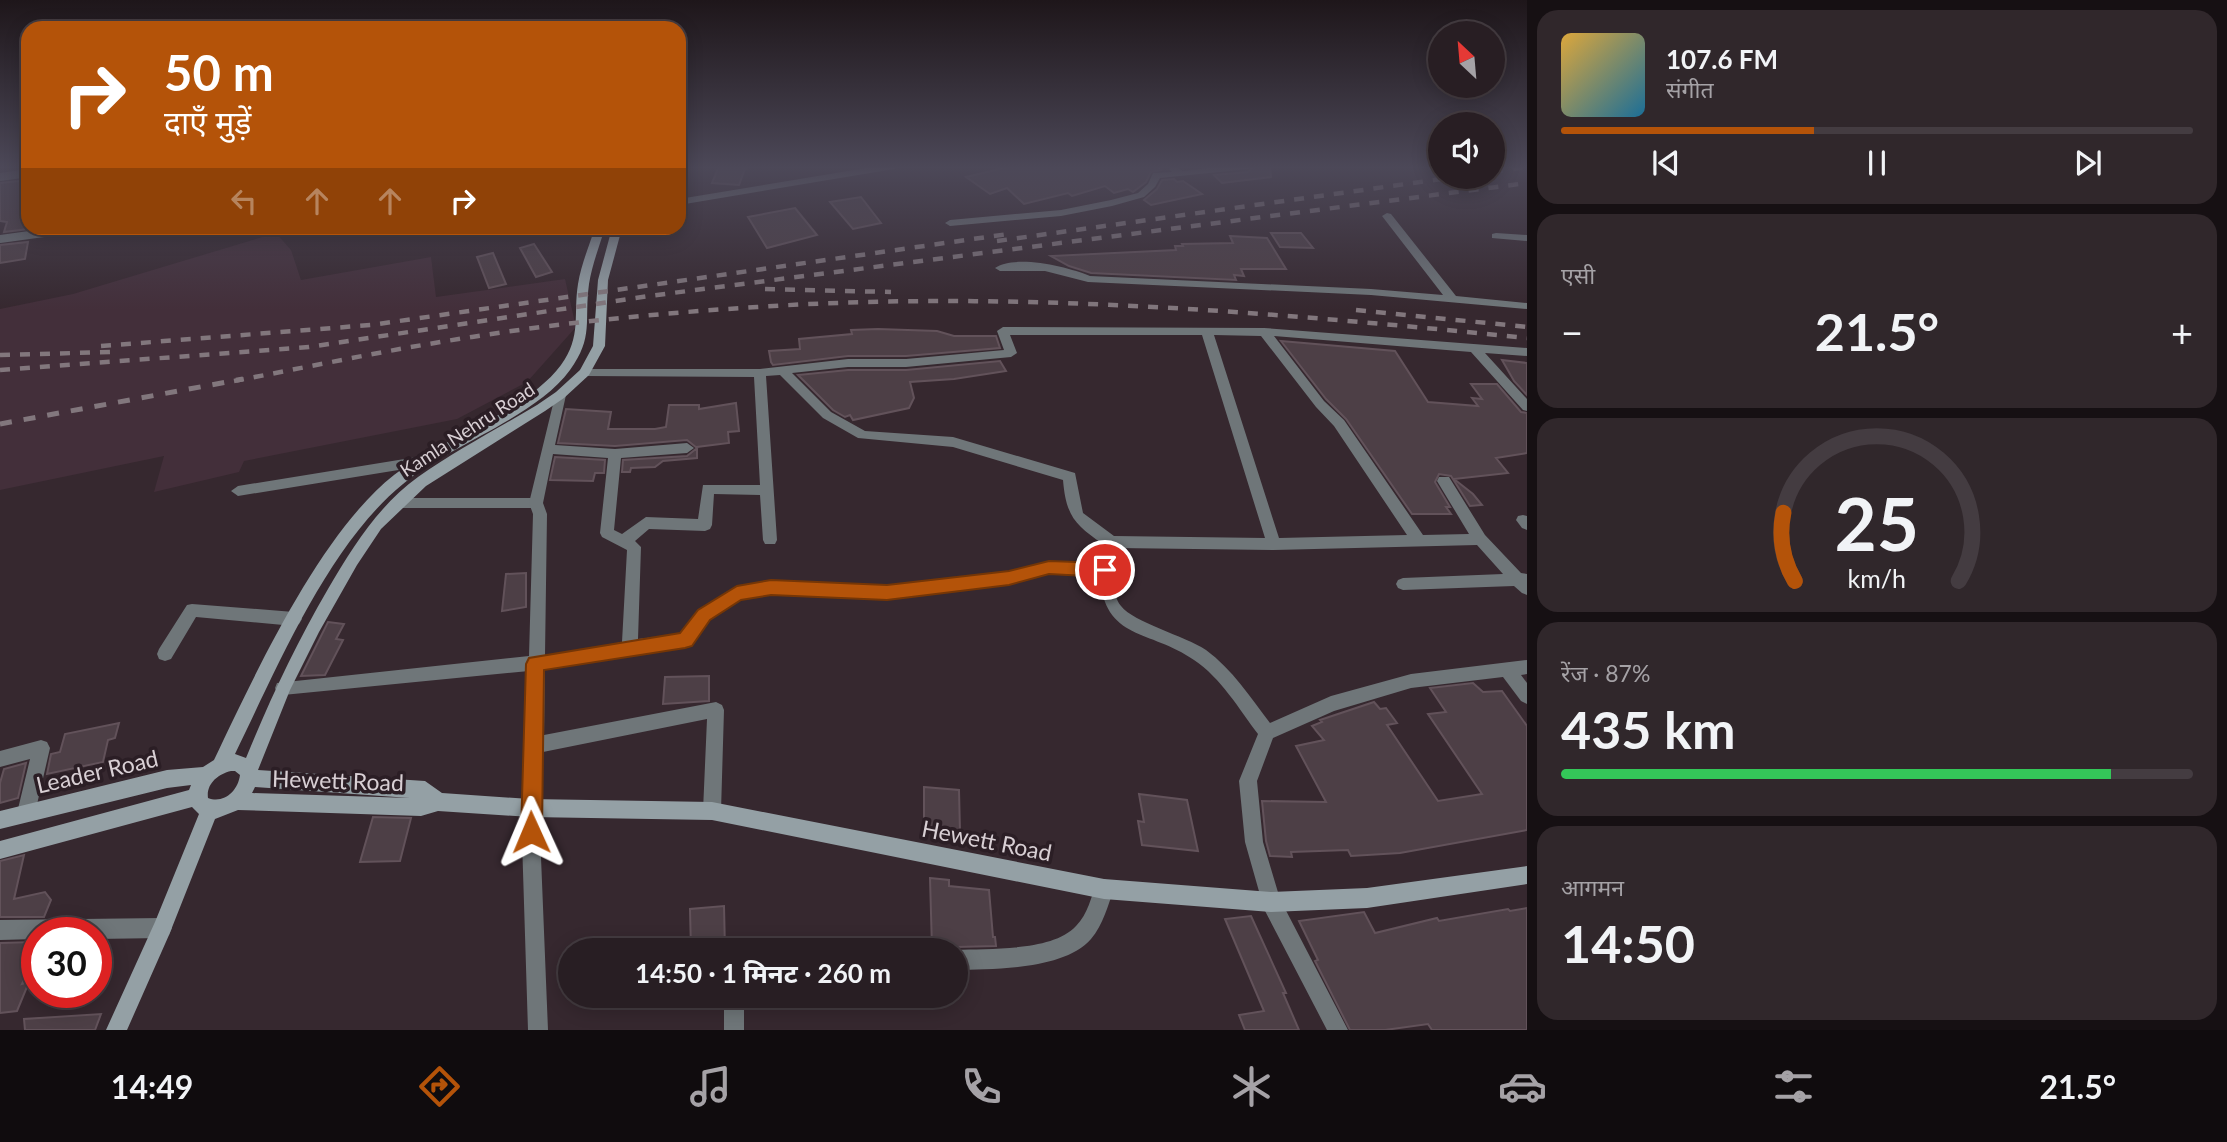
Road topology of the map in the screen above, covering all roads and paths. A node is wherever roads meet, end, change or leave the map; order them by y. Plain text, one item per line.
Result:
1 (1039, 214) edge
2 (1387, 216) dead end
3 (950, 223) dead end
4 (21, 235) edge
5 (598, 235) edge
6 (615, 235) edge
7 (1496, 236) dead end
8 (1527, 238) edge
9 (0, 239) edge
10 (1000, 268) dead end
11 (1452, 299) junction
12 (1527, 306) edge
13 (1207, 332) junction
14 (1264, 332) junction
15 (1474, 348) junction
16 (1527, 352) edge
17 (782, 370) junction
18 (585, 372) junction
19 (760, 373) junction
20 (560, 395) junction
21 (1527, 407) edge
22 (687, 448) dead end
23 (548, 449) junction
24 (615, 454) junction
25 (423, 461) junction
26 (1444, 481) dead end
27 (767, 490) junction
28 (238, 491) dead end
29 (397, 503) junction
30 (536, 503) junction
31 (1480, 539) junction
32 (770, 540) dead end
33 (1419, 541) junction
34 (623, 542) junction
35 (1111, 542) junction
36 (1274, 544) junction
37 (1105, 570) junction
38 (1524, 582) edge
39 (1403, 583) dead end
40 (294, 619) junction
41 (630, 647) junction
42 (164, 654) dead end
43 (535, 664) junction
44 (1527, 667) edge
45 (1507, 670) junction
46 (283, 688) junction
47 (1527, 696) edge
48 (1267, 733) junction
49 (535, 746) junction
50 (0, 759) edge
51 (214, 770) junction
52 (249, 774) junction
53 (235, 802) junction
54 (438, 802) junction
55 (204, 803) junction
56 (530, 808) junction
57 (712, 811) junction
58 (26, 813) junction
59 (0, 820) edge
60 (0, 850) edge
61 (1527, 875) edge
62 (1104, 889) junction
63 (1271, 902) junction
64 (162, 928) junction
65 (0, 930) edge
66 (968, 959) edge
67 (734, 1008) edge
68 (116, 1030) edge
69 (538, 1030) edge
70 (734, 1030) edge
71 (1338, 1030) edge

1 - 3 street
2 - 11 street
4 - 9 lane
5 - 25 main road, Kamla Nehru Road
6 - 18 main road, Kamla Nehru Road
7 - 8 street
10 - 11 street
11 - 12 street
13 - 14 street
13 - 17 street
13 - 36 street
14 - 15 street
14 - 33 street
15 - 16 street
15 - 21 street
17 - 19 street
17 - 35 street
18 - 19 street
18 - 20 main road, Kamla Nehru Road
19 - 27 street
20 - 23 street
20 - 29 main road, Kamla Nehru Road
22 - 24 street
23 - 24 street
23 - 30 street
24 - 34 street
25 - 28 street
25 - 40 main road, Kamla Nehru Road
26 - 31 street
27 - 32 street
27 - 34 street
29 - 30 lane
29 - 46 main road, Kamla Nehru Road
30 - 43 street
31 - 33 street
31 - 38 street
33 - 36 street
34 - 41 street
35 - 36 street
35 - 37 street
37 - 41 street
37 - 48 street
38 - 39 street
40 - 42 street
40 - 51 main road, Kamla Nehru Road
41 - 43 street
43 - 46 street
43 - 49 street
44 - 45 street
45 - 47 street
45 - 48 street
46 - 52 main road, Kamla Nehru Road
48 - 63 street
49 - 56 street
49 - 57 street
50 - 58 street
51 - 52 main road
51 - 55 main road
51 - 58 main road, Leader Road
52 - 53 main road
52 - 54 main road, Hewett Road
53 - 54 main road, Hewett Road
53 - 55 main road
54 - 56 main road, Hewett Road
55 - 60 main road
55 - 64 main road
56 - 57 main road, Hewett Road
56 - 69 street
57 - 62 main road, Hewett Road
58 - 59 main road, Leader Road
61 - 63 main road, Hewett Road
62 - 63 main road, Hewett Road
62 - 66 street
63 - 71 street
64 - 65 street
64 - 68 main road
67 - 70 street

